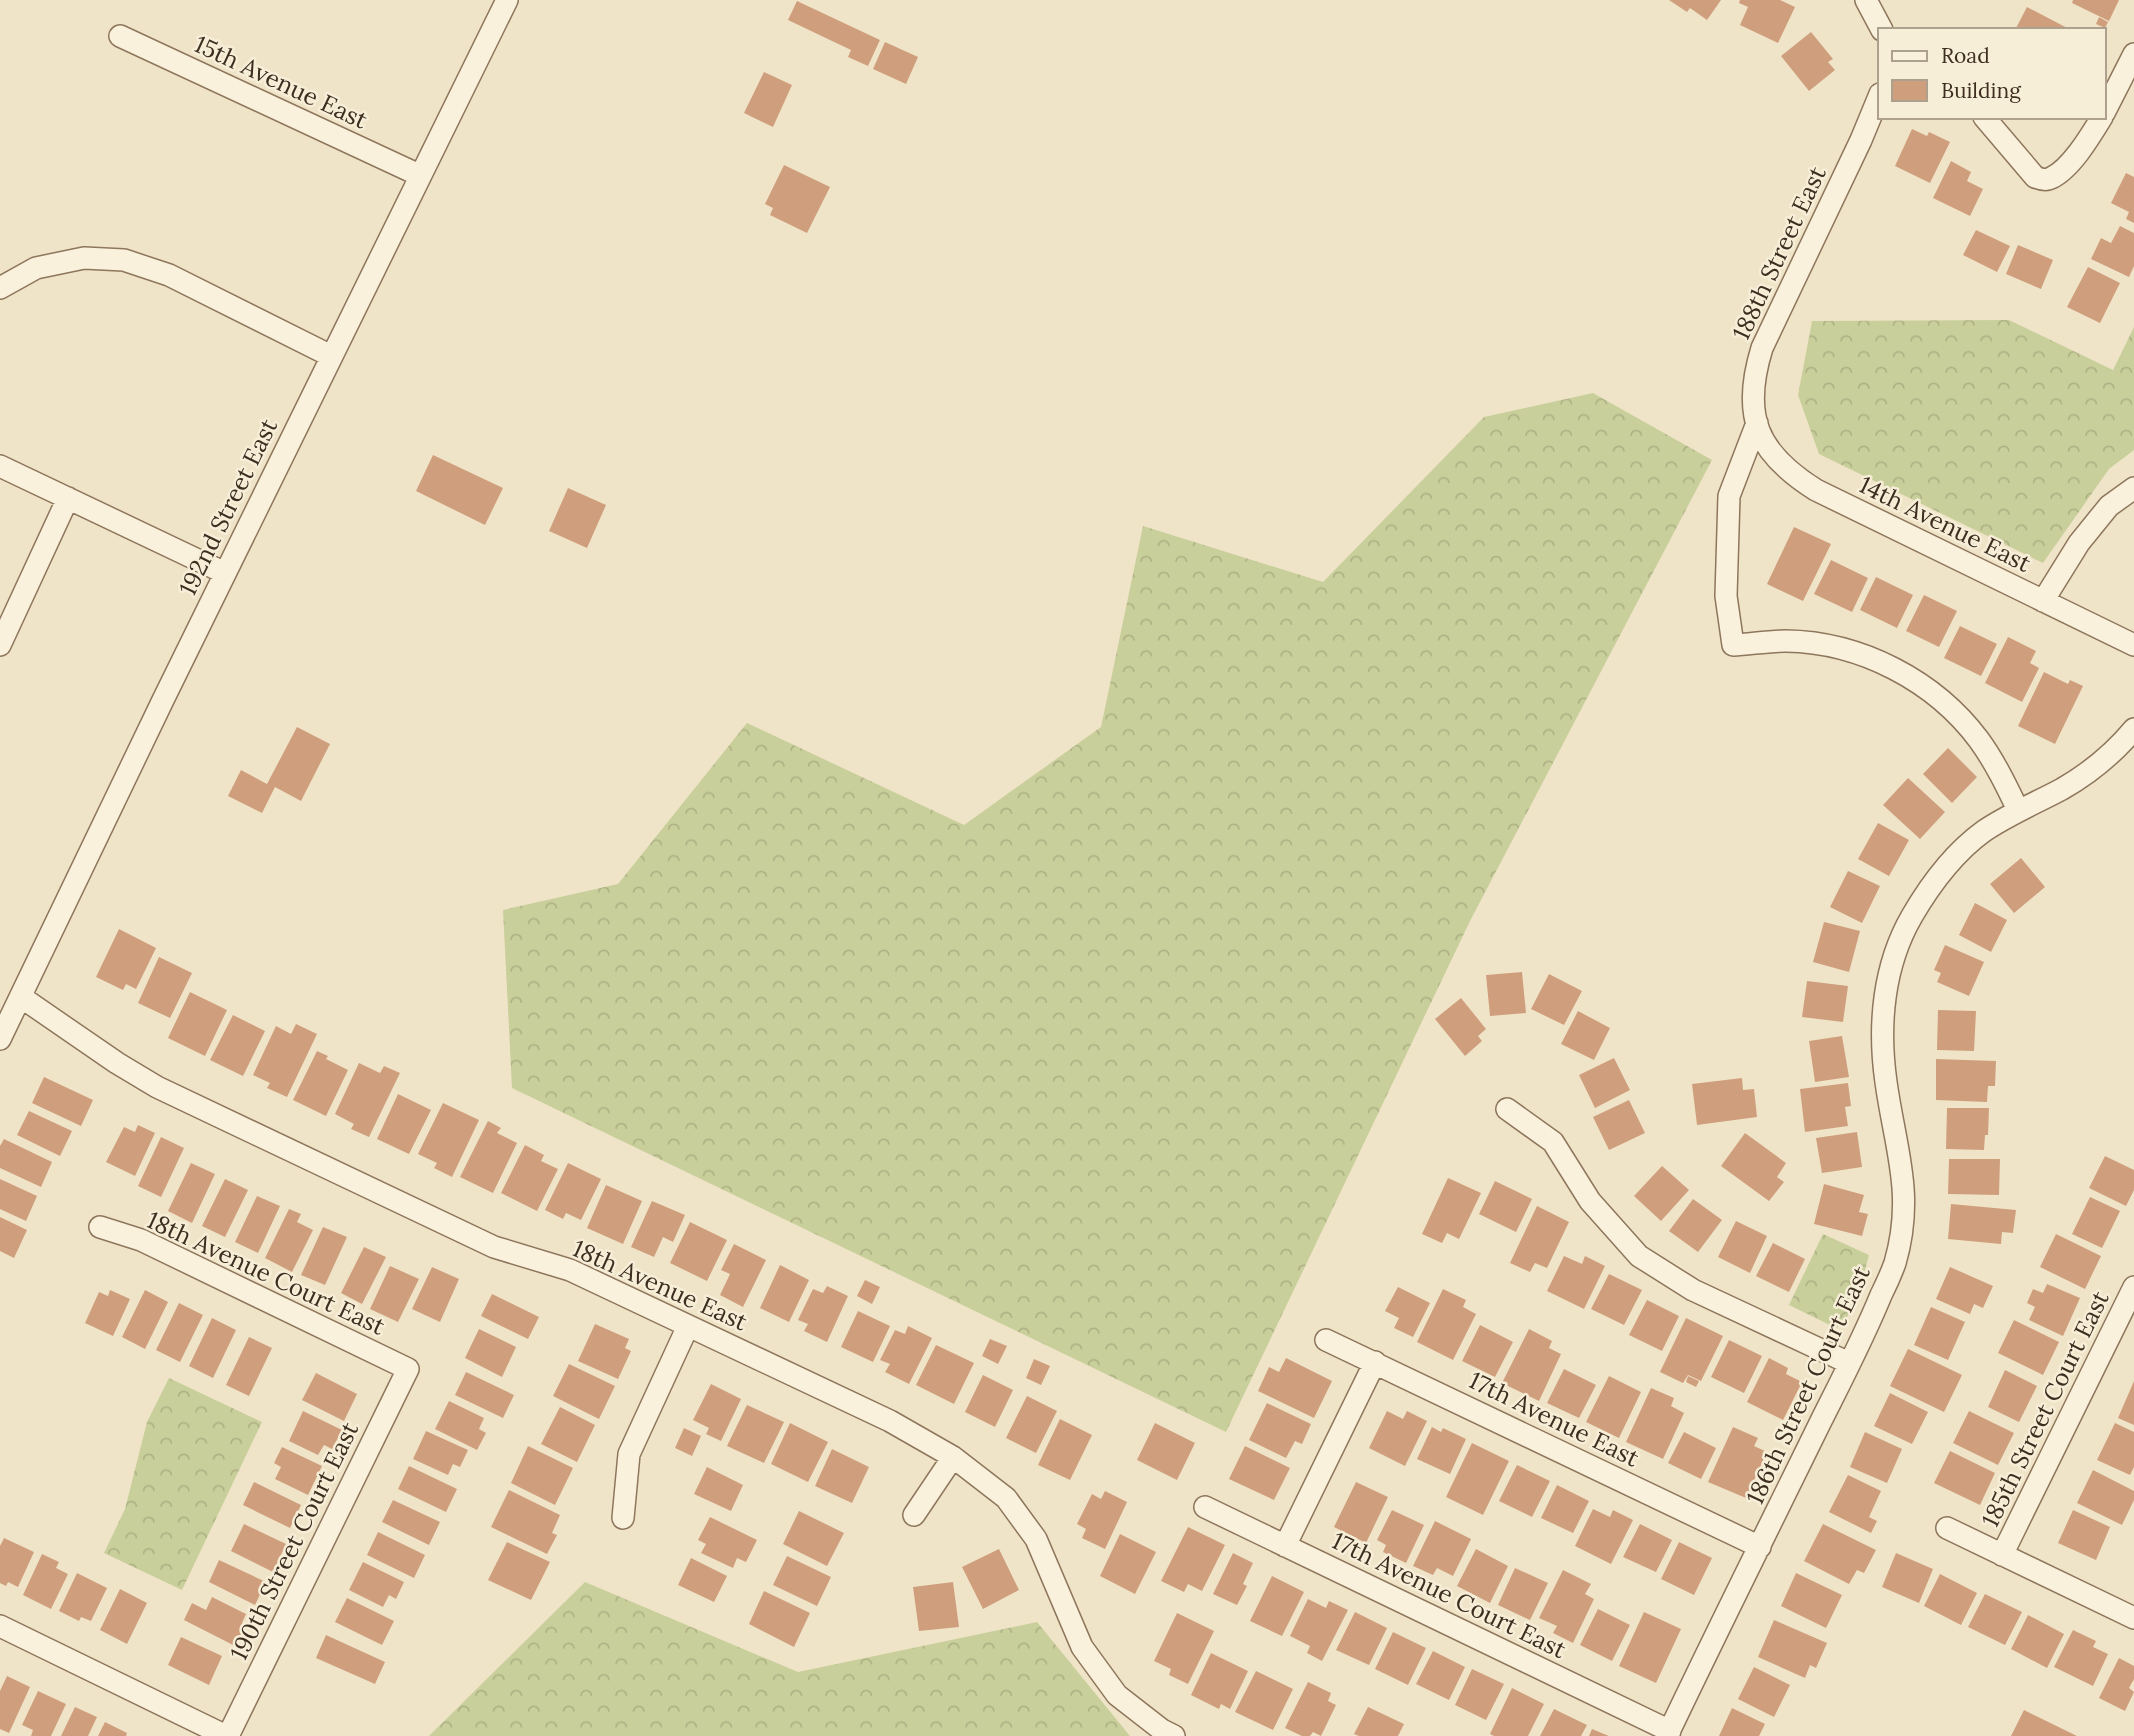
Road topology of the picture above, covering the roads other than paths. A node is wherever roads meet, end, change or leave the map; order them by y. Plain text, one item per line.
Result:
1 (507, 0) edge
2 (1866, 0) edge
3 (1880, 28) edge
4 (120, 36) dead end
5 (2134, 54) edge
6 (1878, 99) edge
7 (2106, 109) edge
8 (1986, 119) edge
9 (2101, 119) edge
10 (419, 175) junction
11 (0, 288) edge
12 (331, 356) junction
13 (1757, 424) junction
14 (0, 466) edge
15 (2134, 488) edge
16 (68, 498) junction
17 (225, 573) junction
18 (2043, 600) junction
19 (0, 645) edge
20 (2134, 645) edge
21 (2134, 729) edge
22 (2018, 810) junction
23 (21, 997) junction
24 (0, 1039) edge
25 (1507, 1109) dead end
26 (100, 1227) dead end
27 (2134, 1287) edge
28 (688, 1326) junction
29 (1326, 1340) dead end
30 (1375, 1362) junction
31 (1850, 1363) junction
32 (408, 1370) joint
33 (953, 1457) junction
34 (1205, 1507) dead end
35 (914, 1515) dead end
36 (623, 1518) dead end
37 (1947, 1528) dead end
38 (1285, 1546) junction
39 (1760, 1547) junction
40 (2002, 1555) junction
41 (2134, 1618) edge
42 (0, 1626) edge
43 (1668, 1733) edge
44 (227, 1736) edge
45 (1174, 1736) edge

1 - 10 street, 192nd Street East
2 - 3 street
4 - 10 street, 15th Avenue East
5 - 7 street
6 - 13 street, 188th Street East
8 - 9 street
10 - 12 street, 192nd Street East
11 - 12 street
12 - 17 street, 192nd Street East
13 - 18 street, 14th Avenue East
13 - 22 street, 188th Street East
14 - 16 street
15 - 18 street
16 - 17 street
16 - 19 street
17 - 23 street, 192nd Street East
18 - 20 street, 14th Avenue East
21 - 22 street, 186th Street Court East
22 - 31 street, 186th Street Court East
23 - 24 street, 192nd Street East
23 - 28 street, 18th Avenue East
25 - 31 street
26 - 32 street, 18th Avenue Court East
27 - 40 street, 185th Street Court East
28 - 33 street, 18th Avenue East
28 - 36 street
29 - 30 street, 17th Avenue East
30 - 38 street
30 - 39 street, 17th Avenue East
31 - 39 street, 186th Street Court East
32 - 44 street, 190th Street Court East
33 - 35 street
33 - 45 street, 18th Avenue East
34 - 38 street, 17th Avenue Court East
37 - 40 street
38 - 43 street, 17th Avenue Court East
39 - 43 street, 186th Street Court East
40 - 41 street
42 - 44 street

